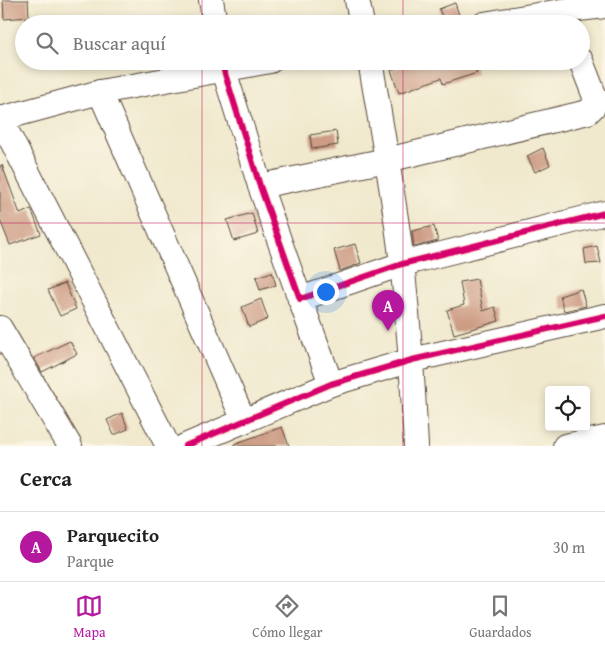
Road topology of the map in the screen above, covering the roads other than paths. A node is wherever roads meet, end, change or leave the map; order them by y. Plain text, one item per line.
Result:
1 (211, 0) edge
2 (357, 0) edge
3 (605, 6) edge
4 (561, 12) edge
5 (214, 15) edge
6 (360, 15) edge
7 (542, 15) edge
8 (203, 70) edge
9 (223, 70) edge
10 (372, 70) edge
11 (584, 70) edge
12 (100, 92) junction
13 (0, 118) edge
14 (388, 160) junction
15 (260, 186) junction
16 (605, 213) edge
17 (402, 264) junction
18 (300, 299) junction
19 (605, 316) edge
20 (0, 328) edge
21 (412, 360) junction
22 (331, 384) junction
23 (244, 421) junction
24 (605, 438) edge
25 (70, 446) edge
26 (168, 446) edge
27 (185, 446) edge
28 (416, 446) edge
29 (565, 446) edge

1 - 5 street
2 - 6 street
3 - 4 street
4 - 7 street
8 - 12 street
9 - 15 street
10 - 14 street
11 - 14 street
12 - 13 street
12 - 23 street
13 - 26 street
14 - 15 street
14 - 17 street
15 - 18 street
16 - 17 street
17 - 18 street
17 - 21 street
18 - 22 street
19 - 21 street
20 - 25 street
21 - 22 street
21 - 28 street
22 - 23 street
23 - 27 street
24 - 29 street

